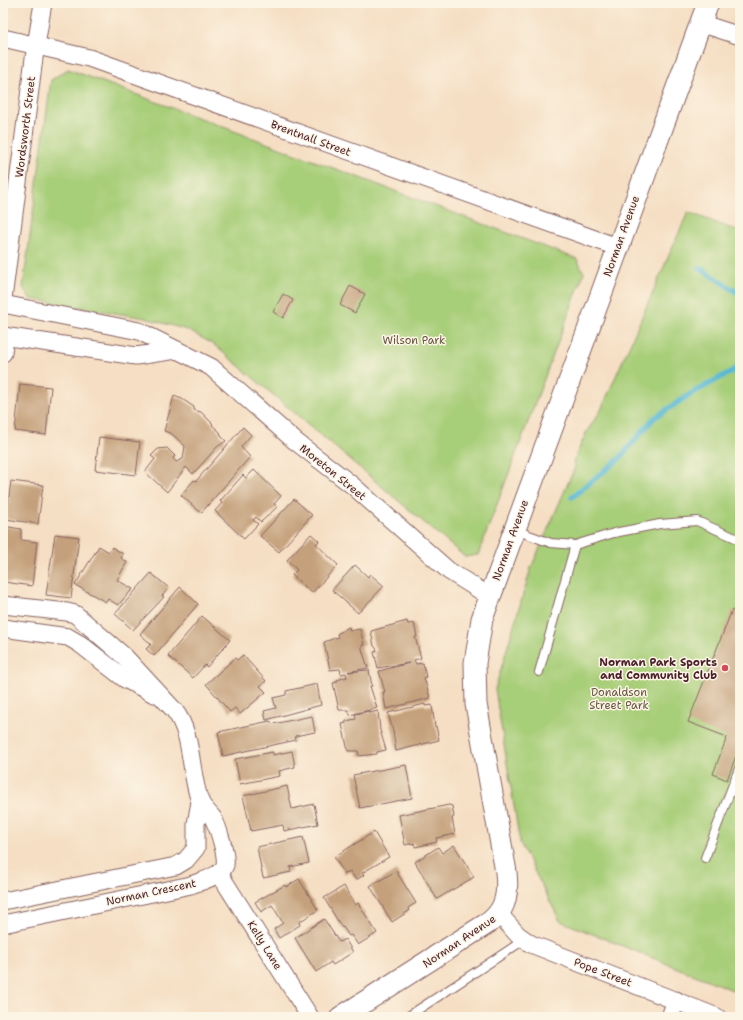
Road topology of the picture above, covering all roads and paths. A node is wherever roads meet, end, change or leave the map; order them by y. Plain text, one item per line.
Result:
1 (43, 3) edge
2 (708, 3) edge
3 (700, 23) junction
4 (740, 36) edge
5 (3, 38) edge
6 (36, 44) junction
7 (617, 247) junction
8 (3, 299) edge
9 (3, 304) edge
10 (4, 336) edge
11 (177, 350) junction
12 (3, 353) edge
13 (514, 530) junction
14 (740, 540) edge
15 (575, 545) junction
16 (489, 596) junction
17 (3, 605) edge
18 (3, 628) edge
19 (539, 672) dead end
20 (162, 698) junction
21 (740, 766) edge
22 (200, 802) junction
23 (705, 858) dead end
24 (219, 873) junction
25 (3, 901) edge
26 (499, 914) junction
27 (3, 924) edge
28 (524, 940) junction
29 (676, 1000) junction
30 (310, 1017) edge
31 (341, 1017) edge
32 (407, 1017) edge
33 (670, 1017) edge
34 (717, 1017) edge

1 - 6 street, Wordsworth Street
2 - 3 street, Norman Avenue
3 - 4 street
3 - 7 street, Norman Avenue
5 - 6 street, Brentnall Street
6 - 7 street, Brentnall Street
6 - 8 street, Wordsworth Street
7 - 13 street, Norman Avenue
9 - 11 street, Moreton Street
10 - 11 street
10 - 12 street
11 - 16 street, Moreton Street
13 - 15 lane
13 - 16 street, Norman Avenue
14 - 15 lane
15 - 19 lane
16 - 26 street, Norman Avenue
17 - 20 street, Norman Crescent
18 - 20 street, Norman Crescent
20 - 22 street, Norman Crescent
21 - 23 lane
22 - 24 street, Norman Crescent
22 - 25 street, Norman Crescent
24 - 27 street, Norman Crescent
24 - 30 street, Kelly Lane
26 - 28 street, Pope Street
26 - 31 street, Norman Avenue
28 - 29 street, Pope Street
28 - 32 lane
29 - 33 street
29 - 34 street, Pope Street

